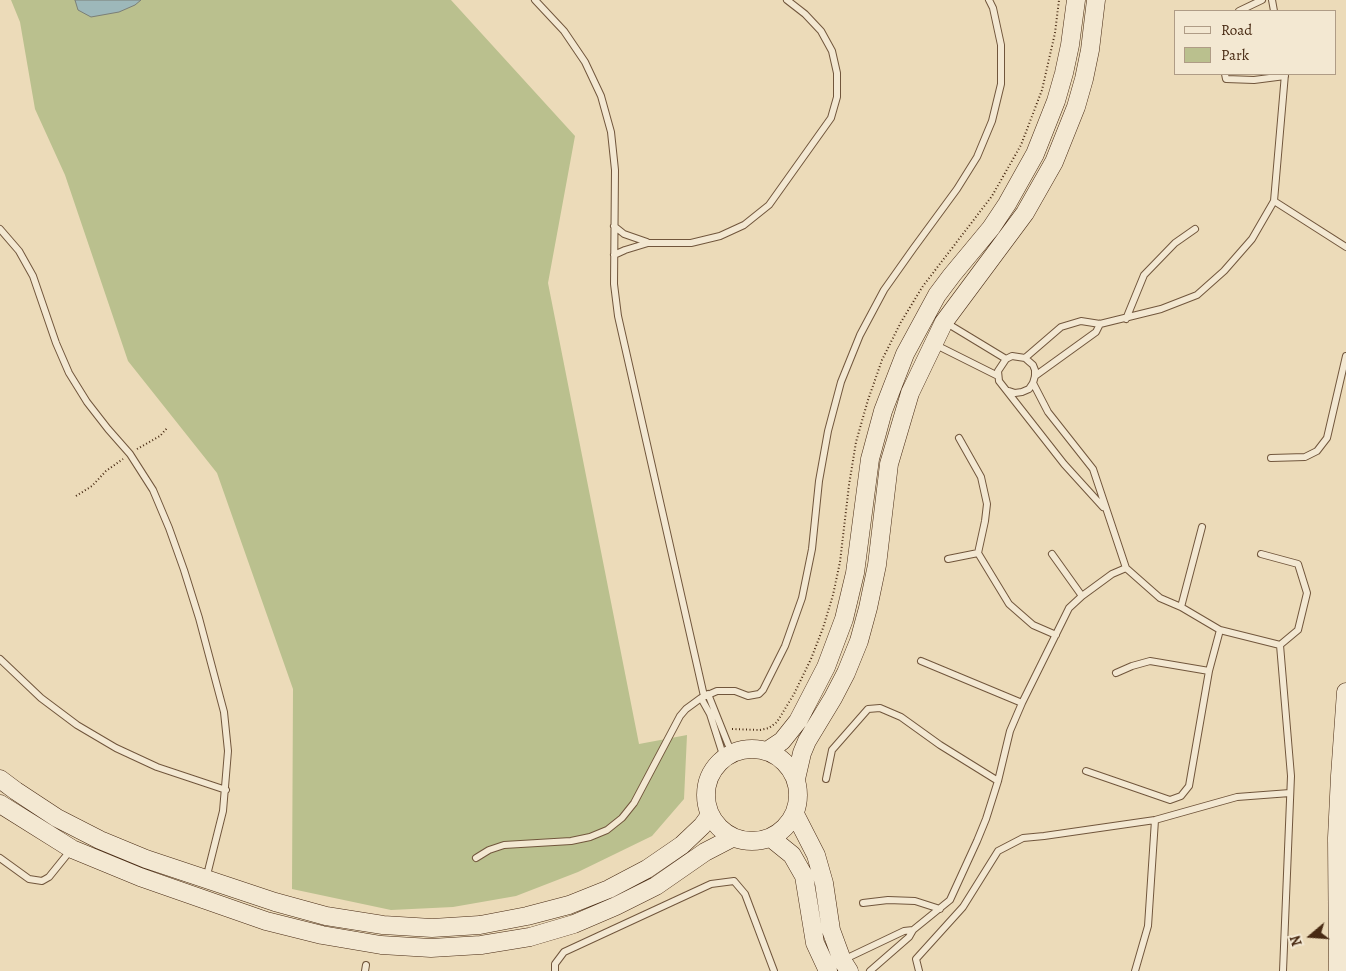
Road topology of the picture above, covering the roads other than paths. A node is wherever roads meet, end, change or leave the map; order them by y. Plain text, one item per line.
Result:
1 (535, 0) edge
2 (787, 0) edge
3 (989, 0) edge
4 (1076, 0) edge
5 (1096, 0) edge
6 (1262, 0) edge
7 (1242, 10) edge
8 (1225, 75) edge
9 (1285, 75) edge
10 (1253, 77) edge
11 (1274, 201) junction
12 (614, 226) junction
13 (1195, 229) dead end
14 (0, 230) edge
15 (648, 243) junction
16 (1346, 247) edge
17 (614, 255) junction
18 (1126, 319) junction
19 (922, 322) junction
20 (1100, 324) junction
21 (939, 332) junction
22 (1346, 356) edge
23 (1025, 358) junction
24 (1006, 359) junction
25 (998, 376) junction
26 (1035, 376) junction
27 (1033, 383) junction
28 (1008, 391) junction
29 (959, 438) dead end
30 (1270, 458) dead end
31 (1106, 510) junction
32 (1202, 527) dead end
33 (978, 553) junction
34 (1052, 554) dead end
35 (1261, 554) dead end
36 (948, 559) dead end
37 (1126, 568) junction
38 (1082, 596) junction
39 (1181, 607) junction
40 (1220, 630) junction
41 (1056, 635) junction
42 (1280, 645) junction
43 (0, 659) edge
44 (921, 661) dead end
45 (1209, 671) junction
46 (1116, 673) dead end
47 (1346, 692) edge
48 (704, 696) junction
49 (1022, 703) junction
50 (767, 751) junction
51 (729, 755) junction
52 (1086, 771) dead end
53 (0, 778) edge
54 (796, 779) junction
55 (826, 779) dead end
56 (998, 781) junction
57 (226, 790) junction
58 (16, 791) junction
59 (1290, 793) junction
60 (2, 806) edge
61 (795, 814) junction
62 (710, 815) junction
63 (1155, 820) junction
64 (732, 838) junction
65 (771, 838) junction
66 (72, 849) junction
67 (0, 858) edge
68 (476, 858) dead end
69 (206, 880) junction
70 (1337, 901) junction
71 (863, 903) dead end
72 (940, 908) junction
73 (326, 916) junction
74 (913, 930) junction
75 (322, 936) junction
76 (846, 966) edge
77 (556, 971) edge
78 (774, 971) edge
79 (828, 971) edge
80 (870, 971) edge
81 (919, 971) edge
82 (1135, 971) edge
83 (1283, 971) edge
84 (1330, 971) edge
85 (1338, 971) edge

1 - 12 lane
2 - 15 lane
3 - 48 lane
4 - 19 street
5 - 21 street
6 - 7 lane
8 - 10 lane
9 - 10 lane
9 - 11 lane
11 - 16 lane
11 - 18 lane
12 - 15 lane
12 - 17 lane
13 - 18 lane
14 - 57 lane
15 - 17 lane
17 - 48 lane
18 - 20 lane
19 - 21 street
19 - 50 street
20 - 23 lane
20 - 26 lane
21 - 24 lane
21 - 25 lane
21 - 54 street
22 - 30 lane
23 - 24 lane
23 - 26 lane
24 - 25 lane
25 - 28 lane
26 - 27 lane
27 - 28 lane
27 - 31 lane
28 - 31 lane
29 - 33 lane
31 - 37 lane
32 - 39 lane
33 - 36 lane
33 - 41 lane
34 - 38 lane
35 - 42 lane
37 - 38 lane
37 - 39 lane
38 - 41 lane
39 - 40 lane
40 - 42 lane
40 - 45 lane
41 - 49 lane
42 - 59 lane
43 - 57 lane
44 - 49 lane
45 - 46 lane
45 - 52 lane
47 - 70 street
48 - 51 lane
48 - 51 lane
48 - 68 lane
49 - 56 lane
50 - 51 street
50 - 54 street
51 - 62 street
53 - 58 street
54 - 61 street
55 - 56 lane
56 - 72 lane
57 - 69 lane
58 - 60 street
58 - 69 street
59 - 63 lane
59 - 83 lane
60 - 66 street
61 - 65 street
61 - 76 street
62 - 64 street
62 - 73 street
63 - 81 lane
63 - 82 lane
64 - 65 street
64 - 75 street
65 - 79 street
66 - 67 lane
66 - 75 street
69 - 73 street
70 - 84 street
70 - 85 street
71 - 72 lane
72 - 74 lane
73 - 75 street
74 - 76 lane
74 - 80 lane
77 - 78 lane

